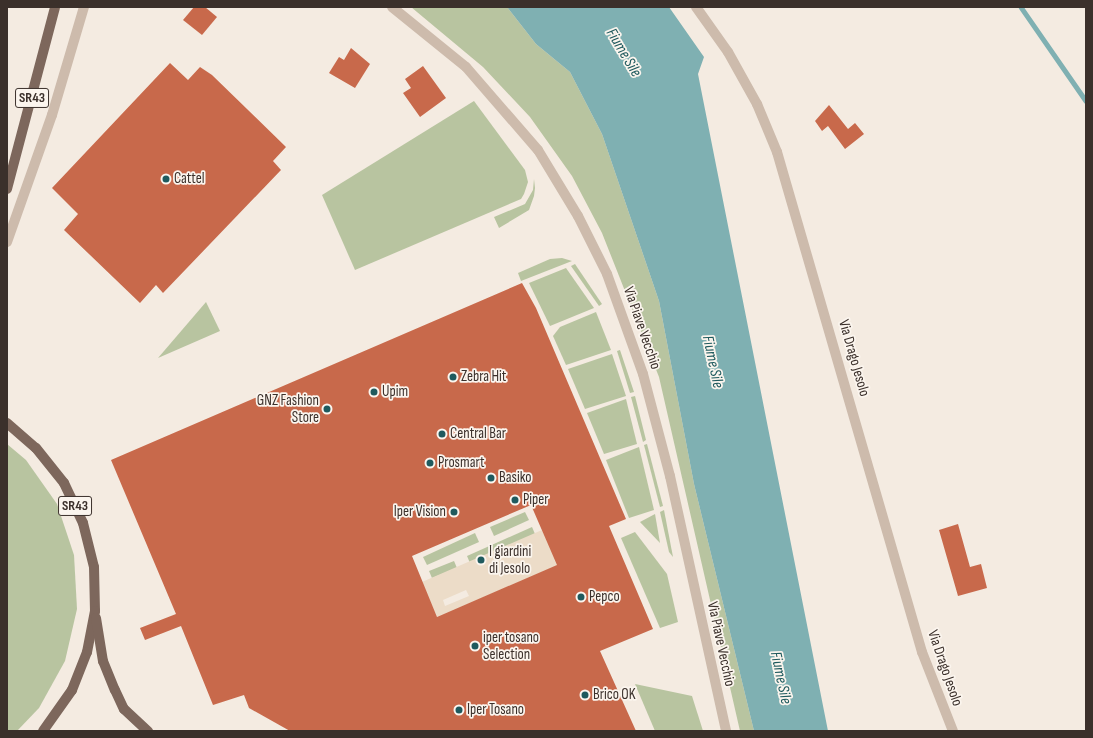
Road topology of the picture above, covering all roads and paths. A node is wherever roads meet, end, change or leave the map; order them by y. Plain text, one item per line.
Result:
1 (55, 7) edge
2 (84, 7) edge
3 (392, 7) edge
4 (696, 7) edge
5 (7, 189) edge
6 (7, 242) edge
7 (7, 423) edge
8 (95, 611) junction
9 (43, 731) edge
10 (148, 731) edge
11 (726, 731) edge
12 (953, 731) edge

1 - 5 main road, SR43
2 - 6 street
3 - 11 street, Via Piave Vecchio
4 - 12 street, Via Drago Jesolo
7 - 8 main road, SR43
8 - 9 main road, SR43
8 - 10 main road, SR43

